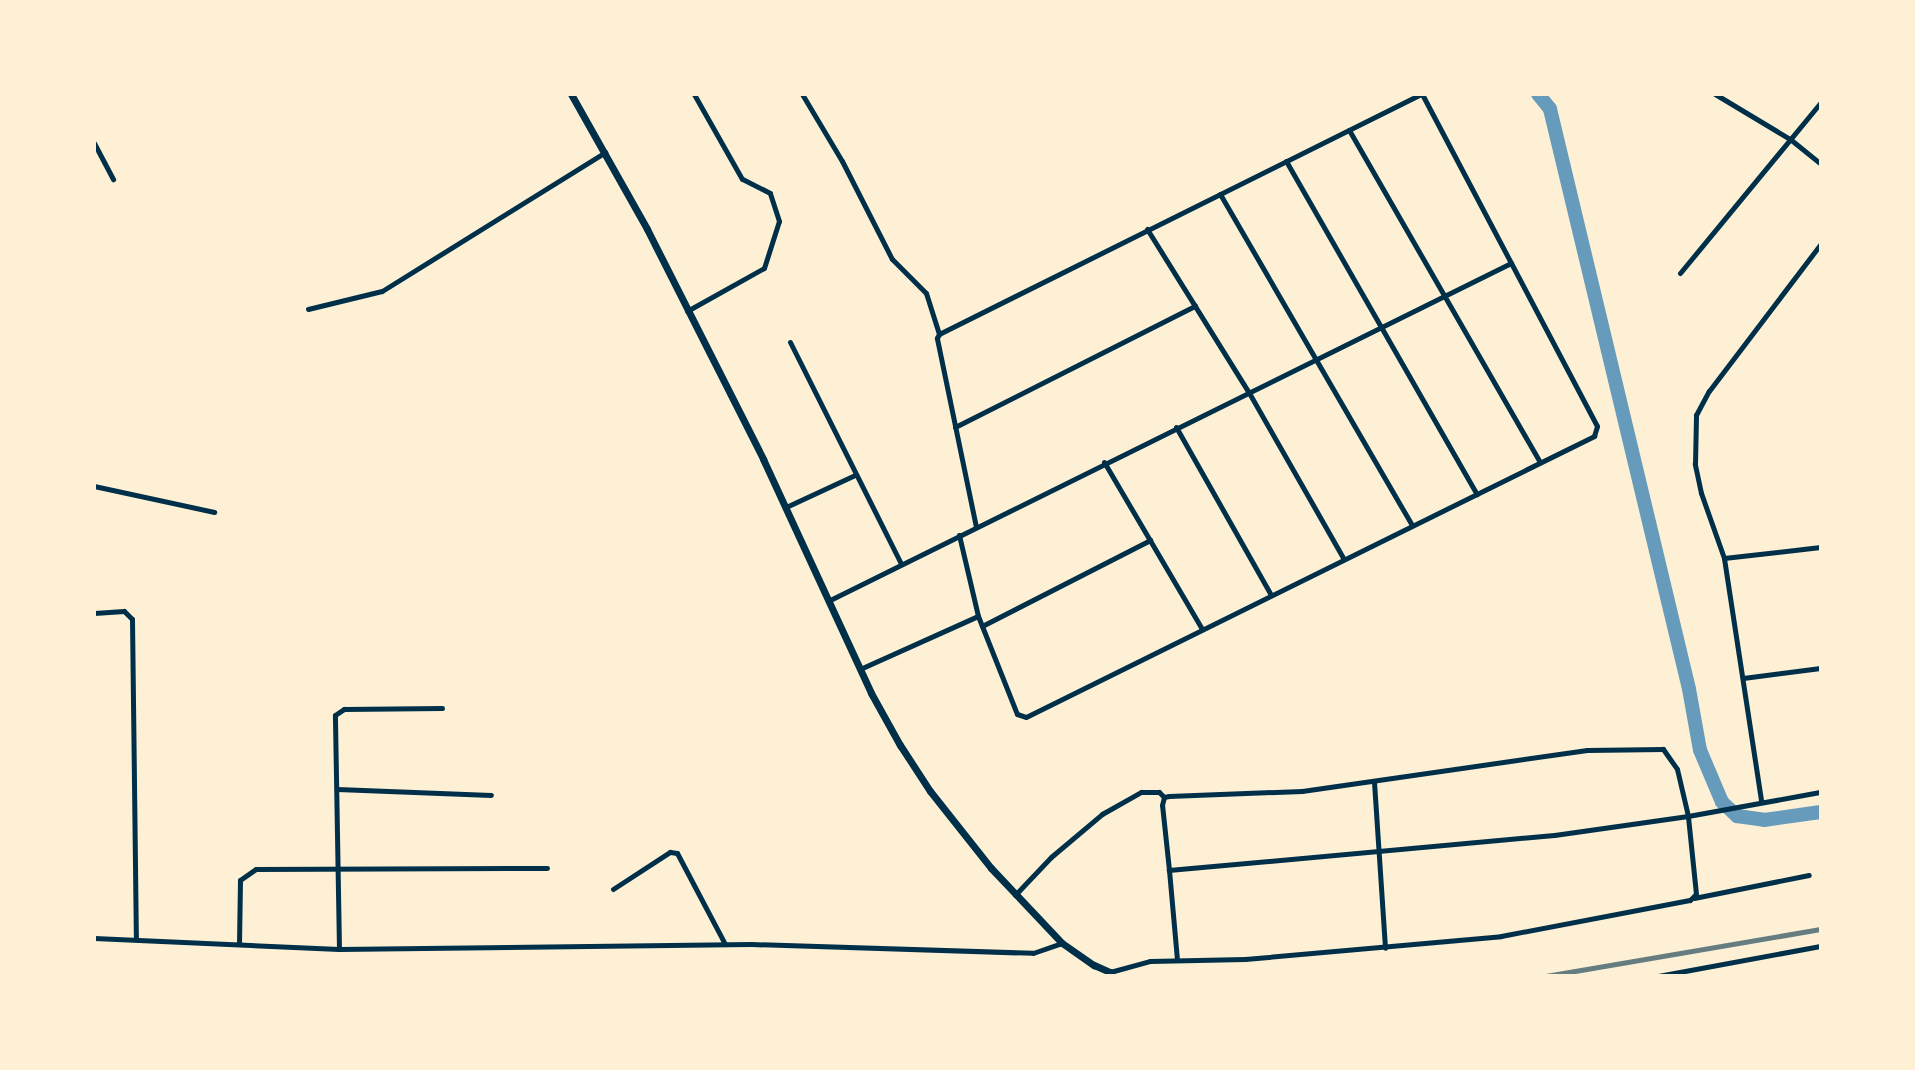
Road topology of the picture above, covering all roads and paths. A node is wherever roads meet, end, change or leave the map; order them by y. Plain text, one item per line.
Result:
1 (570, 94) edge
2 (695, 94) edge
3 (802, 94) edge
4 (1422, 94) edge
5 (1715, 94) edge
6 (1821, 103) edge
7 (1349, 130) junction
8 (1790, 139) junction
9 (94, 143) edge
10 (605, 152) junction
11 (1286, 161) junction
12 (1821, 163) edge
13 (113, 179) dead end
14 (1220, 194) junction
15 (1147, 229) junction
16 (1821, 245) edge
17 (1511, 263) junction
18 (1680, 273) dead end
19 (1444, 295) junction
20 (1195, 306) junction
21 (308, 309) dead end
22 (687, 312) junction
23 (1382, 325) junction
24 (939, 334) junction
25 (790, 342) dead end
26 (1317, 357) junction
27 (1248, 391) junction
28 (955, 427) junction
29 (1176, 427) junction
30 (1540, 462) junction
31 (1104, 463) junction
32 (855, 475) junction
33 (94, 486) edge
34 (1477, 494) junction
35 (786, 507) junction
36 (214, 512) dead end
37 (1412, 525) junction
38 (976, 527) junction
39 (959, 535) junction
40 (1150, 540) junction
41 (1821, 547) edge
42 (1724, 558) junction
43 (1344, 559) junction
44 (901, 564) junction
45 (1271, 595) junction
46 (828, 601) junction
47 (94, 613) edge
48 (978, 616) junction
49 (982, 626) junction
50 (1202, 629) junction
51 (1821, 668) edge
52 (860, 669) junction
53 (1743, 678) junction
54 (442, 708) dead end
55 (1374, 782) junction
56 (337, 789) junction
57 (1821, 792) edge
58 (491, 795) dead end
59 (1164, 797) junction
60 (1761, 800) junction
61 (1688, 816) junction
62 (1380, 852) junction
63 (338, 868) junction
64 (547, 868) dead end
65 (1168, 870) junction
66 (1809, 875) dead end
67 (613, 889) dead end
68 (1015, 895) junction
69 (1694, 898) junction
70 (94, 938) edge
71 (136, 939) junction
72 (1062, 943) junction
73 (239, 944) junction
74 (725, 944) junction
75 (1821, 946) edge
76 (1385, 948) junction
77 (339, 949) junction
78 (1177, 960) junction
79 (1110, 974) edge
80 (1658, 975) edge

1 - 10 street
2 - 22 street
3 - 24 street
4 - 7 street
4 - 17 street
5 - 8 street
6 - 8 street
7 - 11 street
7 - 19 street
8 - 12 street
8 - 18 street
9 - 13 street
10 - 21 street
10 - 22 street
11 - 14 street
11 - 23 street
14 - 15 street
14 - 26 street
15 - 20 street
15 - 24 street
16 - 42 street
17 - 19 street
17 - 30 street
19 - 23 street
19 - 30 street
20 - 27 street
20 - 28 street
22 - 35 street
23 - 26 street
23 - 34 street
24 - 28 street
25 - 32 street
26 - 27 street
26 - 37 street
27 - 29 street
27 - 43 street
28 - 38 street
29 - 31 street
29 - 45 street
30 - 34 street
31 - 38 street
31 - 40 street
32 - 35 street
32 - 44 street
33 - 36 street
34 - 37 street
35 - 46 street
37 - 43 street
38 - 39 street
39 - 44 street
39 - 48 street
40 - 49 street
40 - 50 street
41 - 42 street
42 - 53 street
43 - 45 street
44 - 46 street
45 - 50 street
46 - 52 street
47 - 71 street
48 - 49 street
48 - 52 street
49 - 50 street
51 - 53 street
52 - 68 street
53 - 60 street
54 - 56 street
55 - 59 street
55 - 61 street
55 - 62 street
56 - 58 street
56 - 63 street
57 - 60 street
59 - 65 street
59 - 68 street
60 - 61 street
61 - 62 street
61 - 69 street
62 - 65 street
62 - 76 street
63 - 64 street
63 - 73 street
63 - 77 street
65 - 78 street
66 - 69 street
67 - 74 street
68 - 72 street
69 - 76 street
70 - 71 street
71 - 73 street
72 - 74 street
72 - 79 street
73 - 77 street
74 - 77 street
75 - 80 street
76 - 78 street
78 - 79 street

